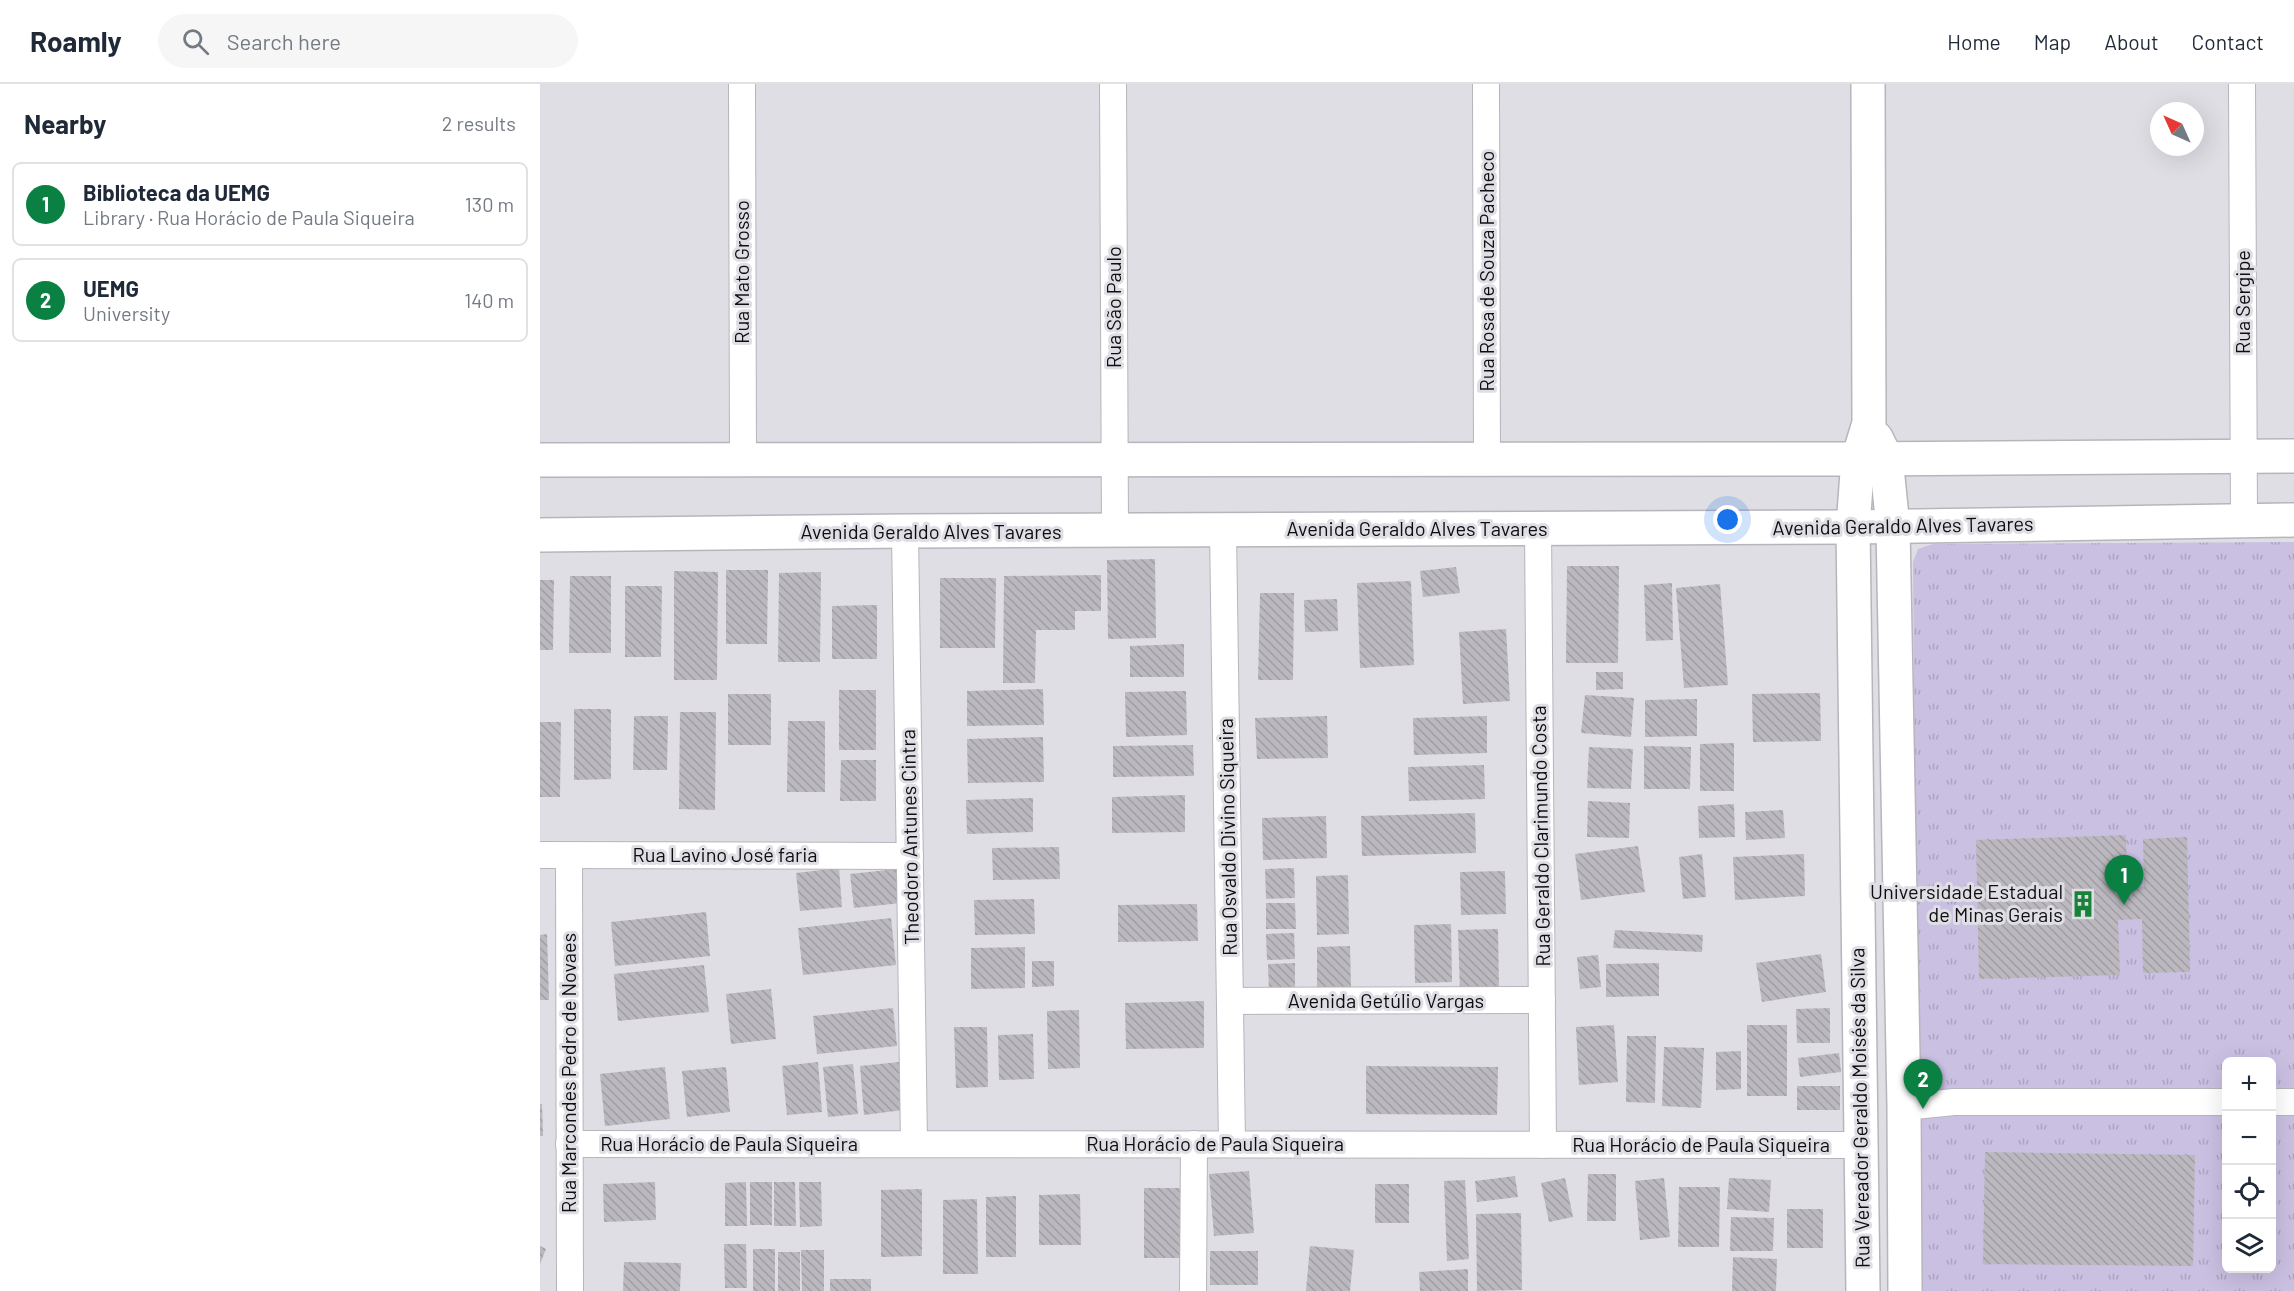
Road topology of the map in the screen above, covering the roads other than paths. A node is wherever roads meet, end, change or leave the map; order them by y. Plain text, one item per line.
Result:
1 (742, 84) edge
2 (1113, 84) edge
3 (1486, 84) edge
4 (1868, 84) edge
5 (2242, 84) edge
6 (2244, 456) junction
7 (2294, 456) edge
8 (1487, 458) junction
9 (1872, 458) junction
10 (743, 459) junction
11 (1115, 459) junction
12 (540, 460) edge
13 (2244, 520) junction
14 (2294, 520) edge
15 (1893, 526) junction
16 (1853, 527) junction
17 (1538, 528) junction
18 (1223, 530) junction
19 (905, 531) junction
20 (1115, 531) junction
21 (540, 536) edge
22 (540, 855) edge
23 (569, 855) junction
24 (910, 856) junction
25 (1542, 1000) junction
26 (1230, 1001) junction
27 (2222, 1102) edge
28 (2276, 1102) edge
29 (2294, 1102) edge
30 (1904, 1107) junction
31 (569, 1144) junction
32 (914, 1144) junction
33 (1194, 1144) junction
34 (1232, 1144) junction
35 (1543, 1145) junction
36 (1861, 1145) junction
37 (570, 1291) edge
38 (1193, 1291) edge
39 (1863, 1291) edge
40 (1905, 1291) edge

1 - 10 street, Rua Mato Grosso
2 - 11 street, Rua São Paulo
3 - 8 street, Rua Rosa de Souza Pacheco
4 - 9 street, Rua Vereador Geraldo Moisés da Silva
5 - 6 street, Rua Sergipe
6 - 7 street
6 - 9 street
6 - 13 street, Rua Sergipe
8 - 9 street
8 - 11 street
9 - 15 street, Rua Vereador Geraldo Moisés da Silva
9 - 16 street, Rua Vereador Geraldo Moisés da Silva
10 - 11 street
10 - 12 street
11 - 20 street, Rua São Paulo
13 - 14 street, Avenida Geraldo Alves Tavares
13 - 15 street, Avenida Geraldo Alves Tavares
15 - 16 street, Avenida Geraldo Alves Tavares
15 - 30 street, Rua Vereador Geraldo Moisés da Silva
16 - 17 street, Avenida Geraldo Alves Tavares
16 - 36 street, Rua Vereador Geraldo Moisés da Silva
17 - 18 street, Avenida Geraldo Alves Tavares
17 - 25 street, Rua Geraldo Clarimundo Costa
18 - 20 street, Avenida Geraldo Alves Tavares
18 - 26 street, Rua Osvaldo Divino Siqueira
19 - 20 street, Avenida Geraldo Alves Tavares
19 - 21 street, Avenida Geraldo Alves Tavares
19 - 24 street, Theodoro Antunes Cintra
22 - 23 street, Rua Lavino José faria
23 - 24 street, Rua Lavino José faria
23 - 31 street, Rua Marcondes Pedro de Novaes
24 - 32 street, Theodoro Antunes Cintra
25 - 26 street, Avenida Getúlio Vargas
25 - 35 street, Rua Geraldo Clarimundo Costa
26 - 34 street, Rua Osvaldo Divino Siqueira
27 - 30 street
28 - 29 street
30 - 40 street, Rua Vereador Geraldo Moisés da Silva
31 - 32 street, Rua Horácio de Paula Siqueira
31 - 37 street, Rua Marcondes Pedro de Novaes
32 - 33 street, Rua Horácio de Paula Siqueira
33 - 34 street, Rua Horácio de Paula Siqueira
33 - 38 street
34 - 35 street, Rua Horácio de Paula Siqueira
35 - 36 street, Rua Horácio de Paula Siqueira
36 - 39 street, Rua Vereador Geraldo Moisés da Silva

